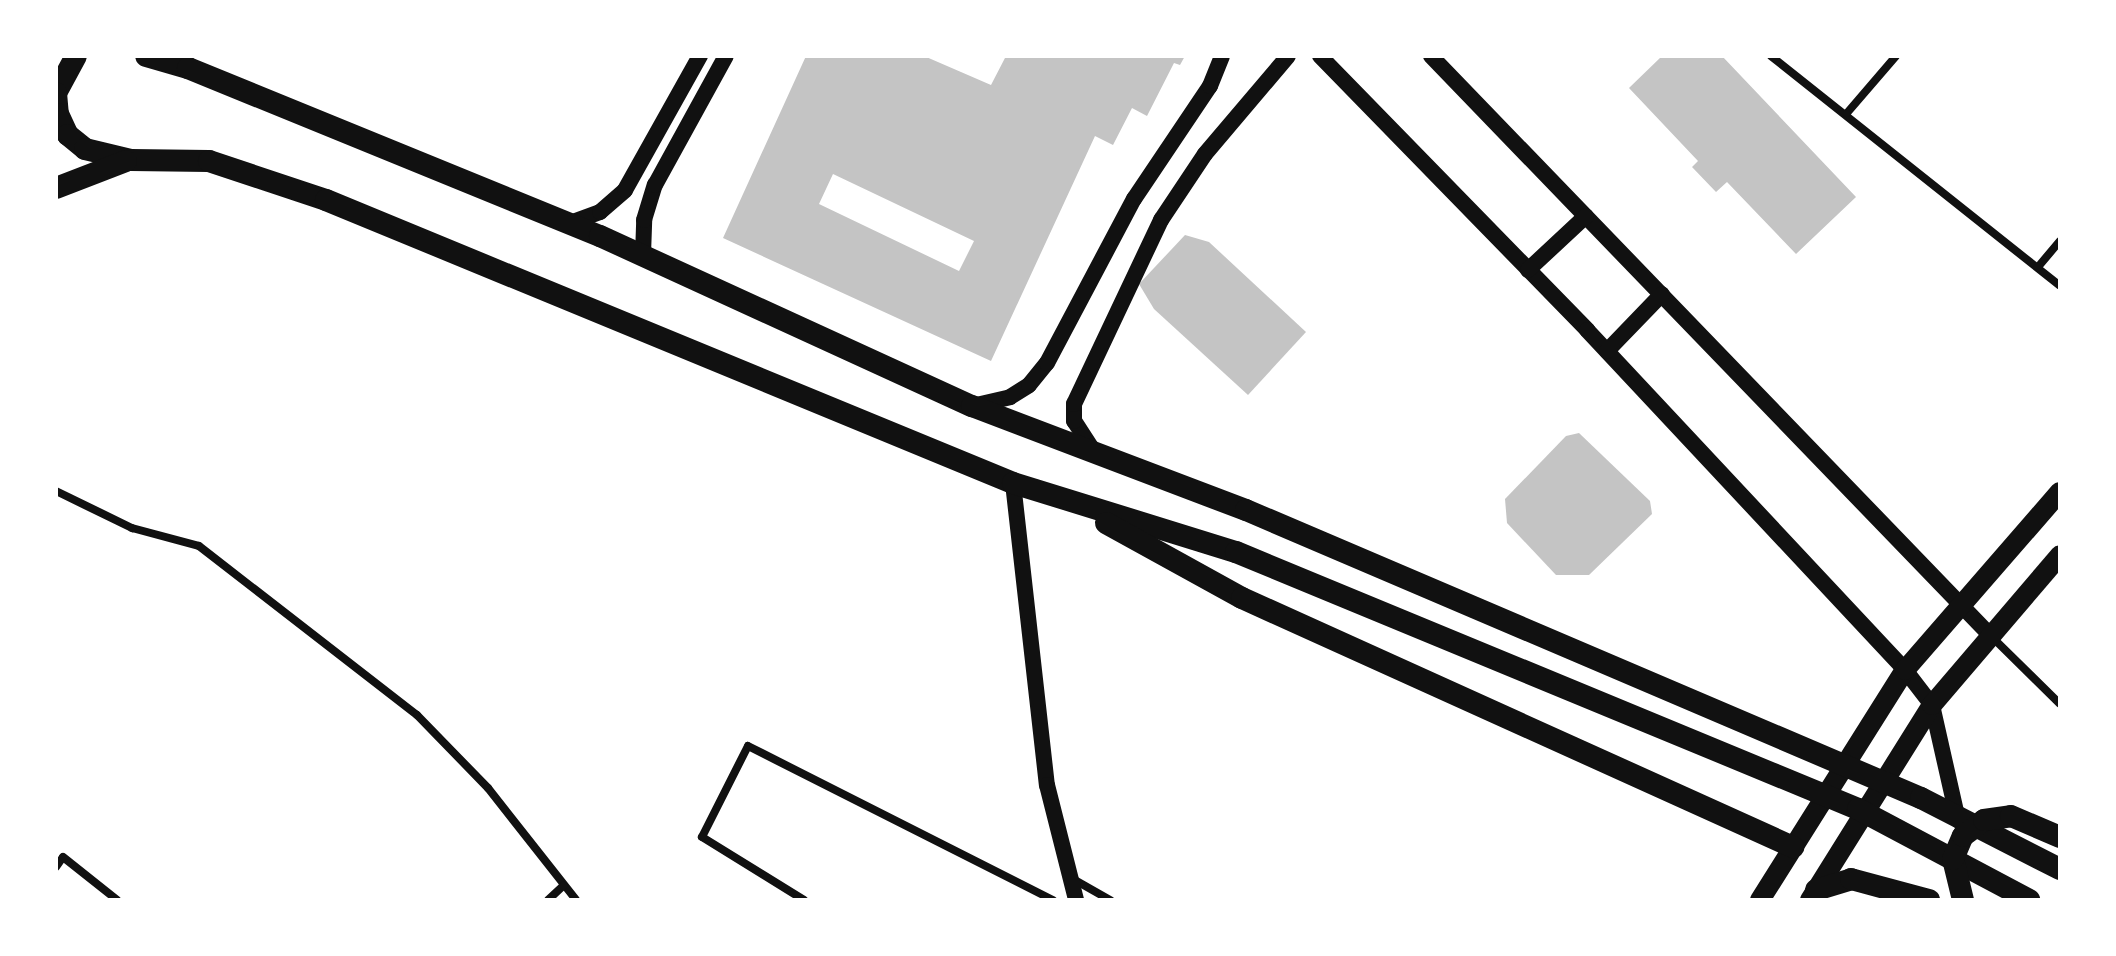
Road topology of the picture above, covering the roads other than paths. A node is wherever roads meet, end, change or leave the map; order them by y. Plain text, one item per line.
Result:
1 (65, 56) edge
2 (76, 56) edge
3 (146, 56) edge
4 (700, 56) edge
5 (726, 56) edge
6 (1222, 56) edge
7 (1288, 56) edge
8 (1320, 56) edge
9 (1431, 56) edge
10 (1771, 56) edge
11 (1896, 56) edge
12 (185, 62) edge
13 (56, 70) edge
14 (1847, 113) junction
15 (131, 160) junction
16 (56, 188) edge
17 (1586, 216) junction
18 (570, 223) junction
19 (2060, 241) edge
20 (643, 255) junction
21 (2038, 267) junction
22 (1528, 270) junction
23 (2060, 286) edge
24 (1662, 294) junction
25 (1607, 351) junction
26 (972, 406) junction
27 (1093, 450) junction
28 (1013, 483) junction
29 (56, 491) edge
30 (2060, 492) edge
31 (1070, 502) junction
32 (2060, 555) edge
33 (1962, 604) junction
34 (1989, 634) junction
35 (1905, 670) junction
36 (2060, 704) edge
37 (1932, 705) junction
38 (1963, 836) junction
39 (2060, 837) edge
40 (1793, 847) junction
41 (56, 867) edge
42 (2060, 869) edge
43 (1073, 879) junction
44 (563, 886) junction
45 (1813, 895) edge
46 (117, 900) edge
47 (548, 900) edge
48 (576, 900) edge
49 (804, 900) edge
50 (1053, 900) edge
51 (1076, 900) edge
52 (1110, 900) edge
53 (1760, 900) edge
54 (1929, 900) edge
55 (1963, 900) edge
56 (2029, 900) edge

1 - 13 highway
2 - 15 highway
3 - 12 highway
4 - 18 main road
5 - 20 main road
6 - 26 main road
7 - 27 main road
8 - 22 main road
9 - 17 main road
10 - 14 street
11 - 14 street
12 - 18 highway
14 - 21 street
15 - 16 highway
15 - 28 highway
17 - 22 main road
17 - 24 main road
18 - 20 highway
19 - 21 street
20 - 26 highway
21 - 23 street
22 - 25 main road
24 - 25 main road
24 - 33 main road
25 - 35 main road
26 - 27 highway
27 - 42 highway
28 - 31 highway
28 - 43 main road
29 - 44 street
30 - 33 main road
31 - 40 highway
31 - 56 highway
32 - 34 main road
33 - 34 main road
33 - 35 main road
34 - 36 street
34 - 37 main road
35 - 37 main road
35 - 40 main road
37 - 38 main road
37 - 45 main road
38 - 39 highway
38 - 55 highway
40 - 53 main road
41 - 46 street
43 - 51 main road
43 - 52 street
44 - 47 street
44 - 48 street
45 - 54 highway
49 - 50 street

